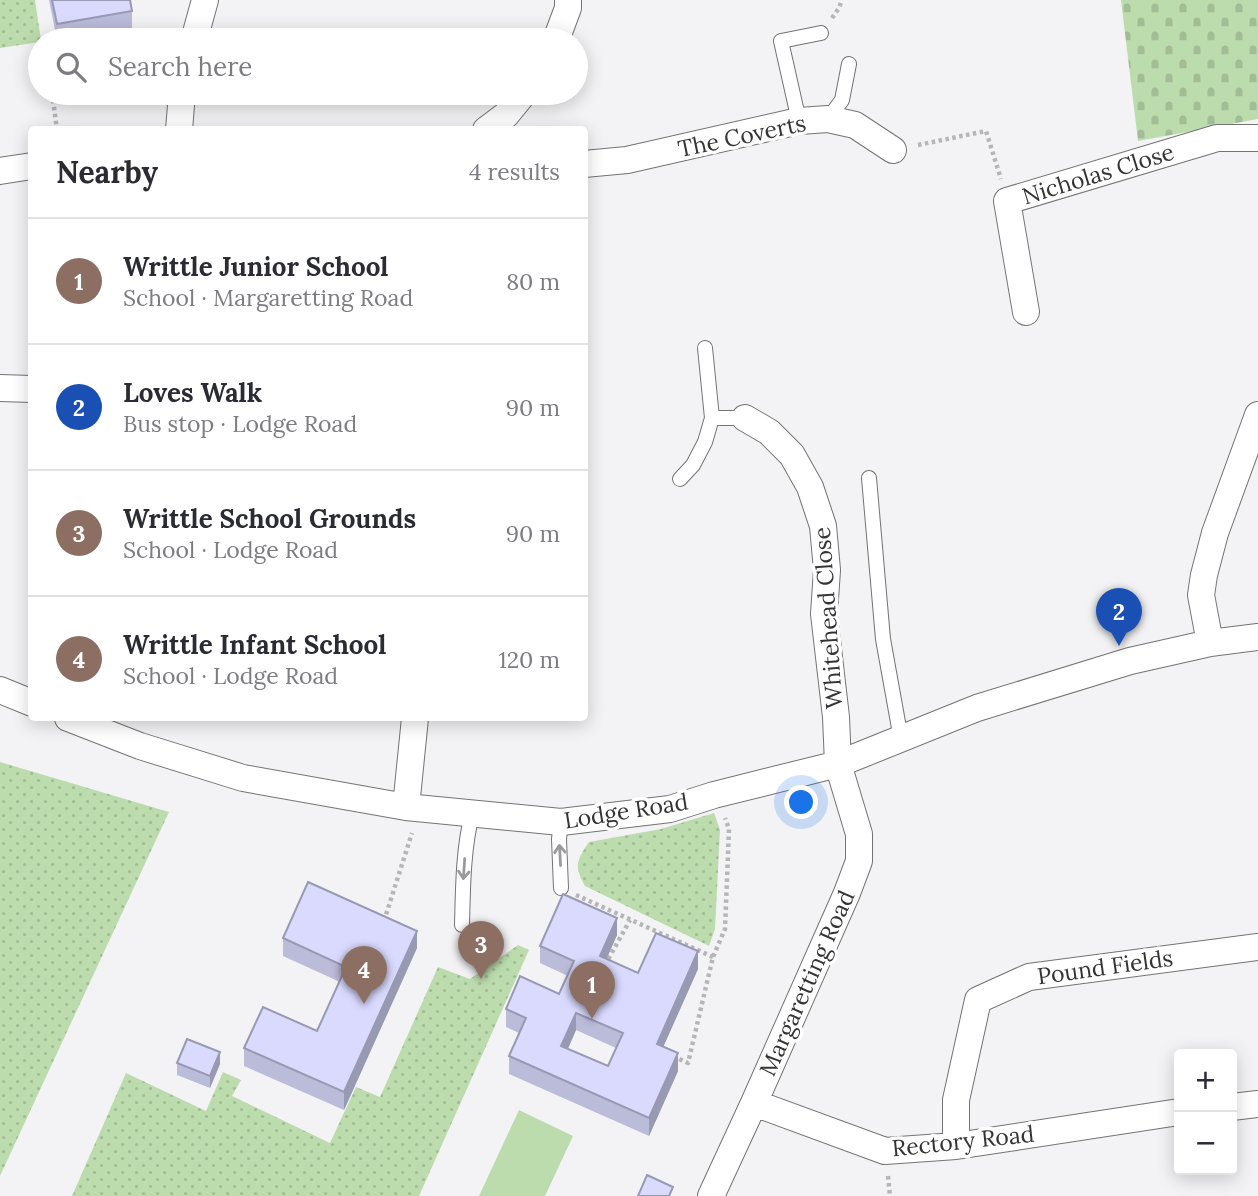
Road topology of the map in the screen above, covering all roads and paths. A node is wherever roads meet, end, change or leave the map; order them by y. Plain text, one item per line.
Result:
1 (205, 0) edge
2 (568, 0) edge
3 (197, 28) edge
4 (560, 28) edge
5 (821, 33) dead end
6 (849, 64) dead end
7 (54, 105) edge
8 (181, 105) edge
9 (516, 105) edge
10 (828, 120) junction
11 (799, 121) junction
12 (504, 125) edge
13 (56, 126) edge
14 (178, 126) edge
15 (1258, 138) edge
16 (893, 150) joint
17 (588, 164) edge
18 (28, 167) edge
19 (0, 171) edge
20 (1007, 201) junction
21 (1026, 312) dead end
22 (705, 348) dead end
23 (0, 388) edge
24 (28, 389) edge
25 (1258, 415) edge
26 (712, 418) junction
27 (744, 418) joint
28 (869, 478) dead end
29 (680, 479) dead end
30 (1258, 637) edge
31 (1210, 643) junction
32 (0, 690) edge
33 (28, 701) edge
34 (76, 721) edge
35 (415, 721) edge
36 (901, 739) junction
37 (838, 764) junction
38 (714, 795) junction
39 (412, 807) junction
40 (471, 814) junction
41 (561, 822) junction
42 (561, 888) joint
43 (630, 920) junction
44 (461, 925) dead end
45 (381, 932) edge
46 (1258, 947) edge
47 (713, 957) junction
48 (600, 974) edge
49 (671, 1054) edge
50 (754, 1103) junction
51 (1258, 1104) edge
52 (1237, 1106) edge
53 (1174, 1113) edge
54 (956, 1146) junction
55 (711, 1196) edge

1 - 3 street
2 - 4 street
5 - 11 lane
6 - 10 lane
7 - 13 path
8 - 14 street
9 - 12 street
10 - 11 street, The Coverts
10 - 16 street, The Coverts
11 - 17 street, The Coverts
15 - 20 street, Nicholas Close
16 - 20 path
18 - 19 street
20 - 21 street, Nicholas Close
22 - 26 lane
23 - 24 street
25 - 31 street
26 - 27 lane
26 - 29 lane
27 - 37 street, Whitehead Close
28 - 36 lane
30 - 31 street, Lodge Road
31 - 36 street, Lodge Road
32 - 33 street
34 - 39 street, Lodge Road
35 - 39 street
36 - 37 street, Lodge Road
37 - 38 street, Lodge Road
37 - 50 street, Margaretting Road
38 - 41 street, Lodge Road
38 - 47 path
39 - 40 street, Lodge Road
39 - 45 path
40 - 41 street, Lodge Road
40 -> 44 lane
42 -> 41 lane
42 - 43 path
43 - 47 path
43 - 48 path
46 - 54 street, Pound Fields
47 - 49 path
50 - 54 street, Rectory Road
50 - 55 street, Margaretting Road
51 - 52 street
53 - 54 street, Rectory Road

